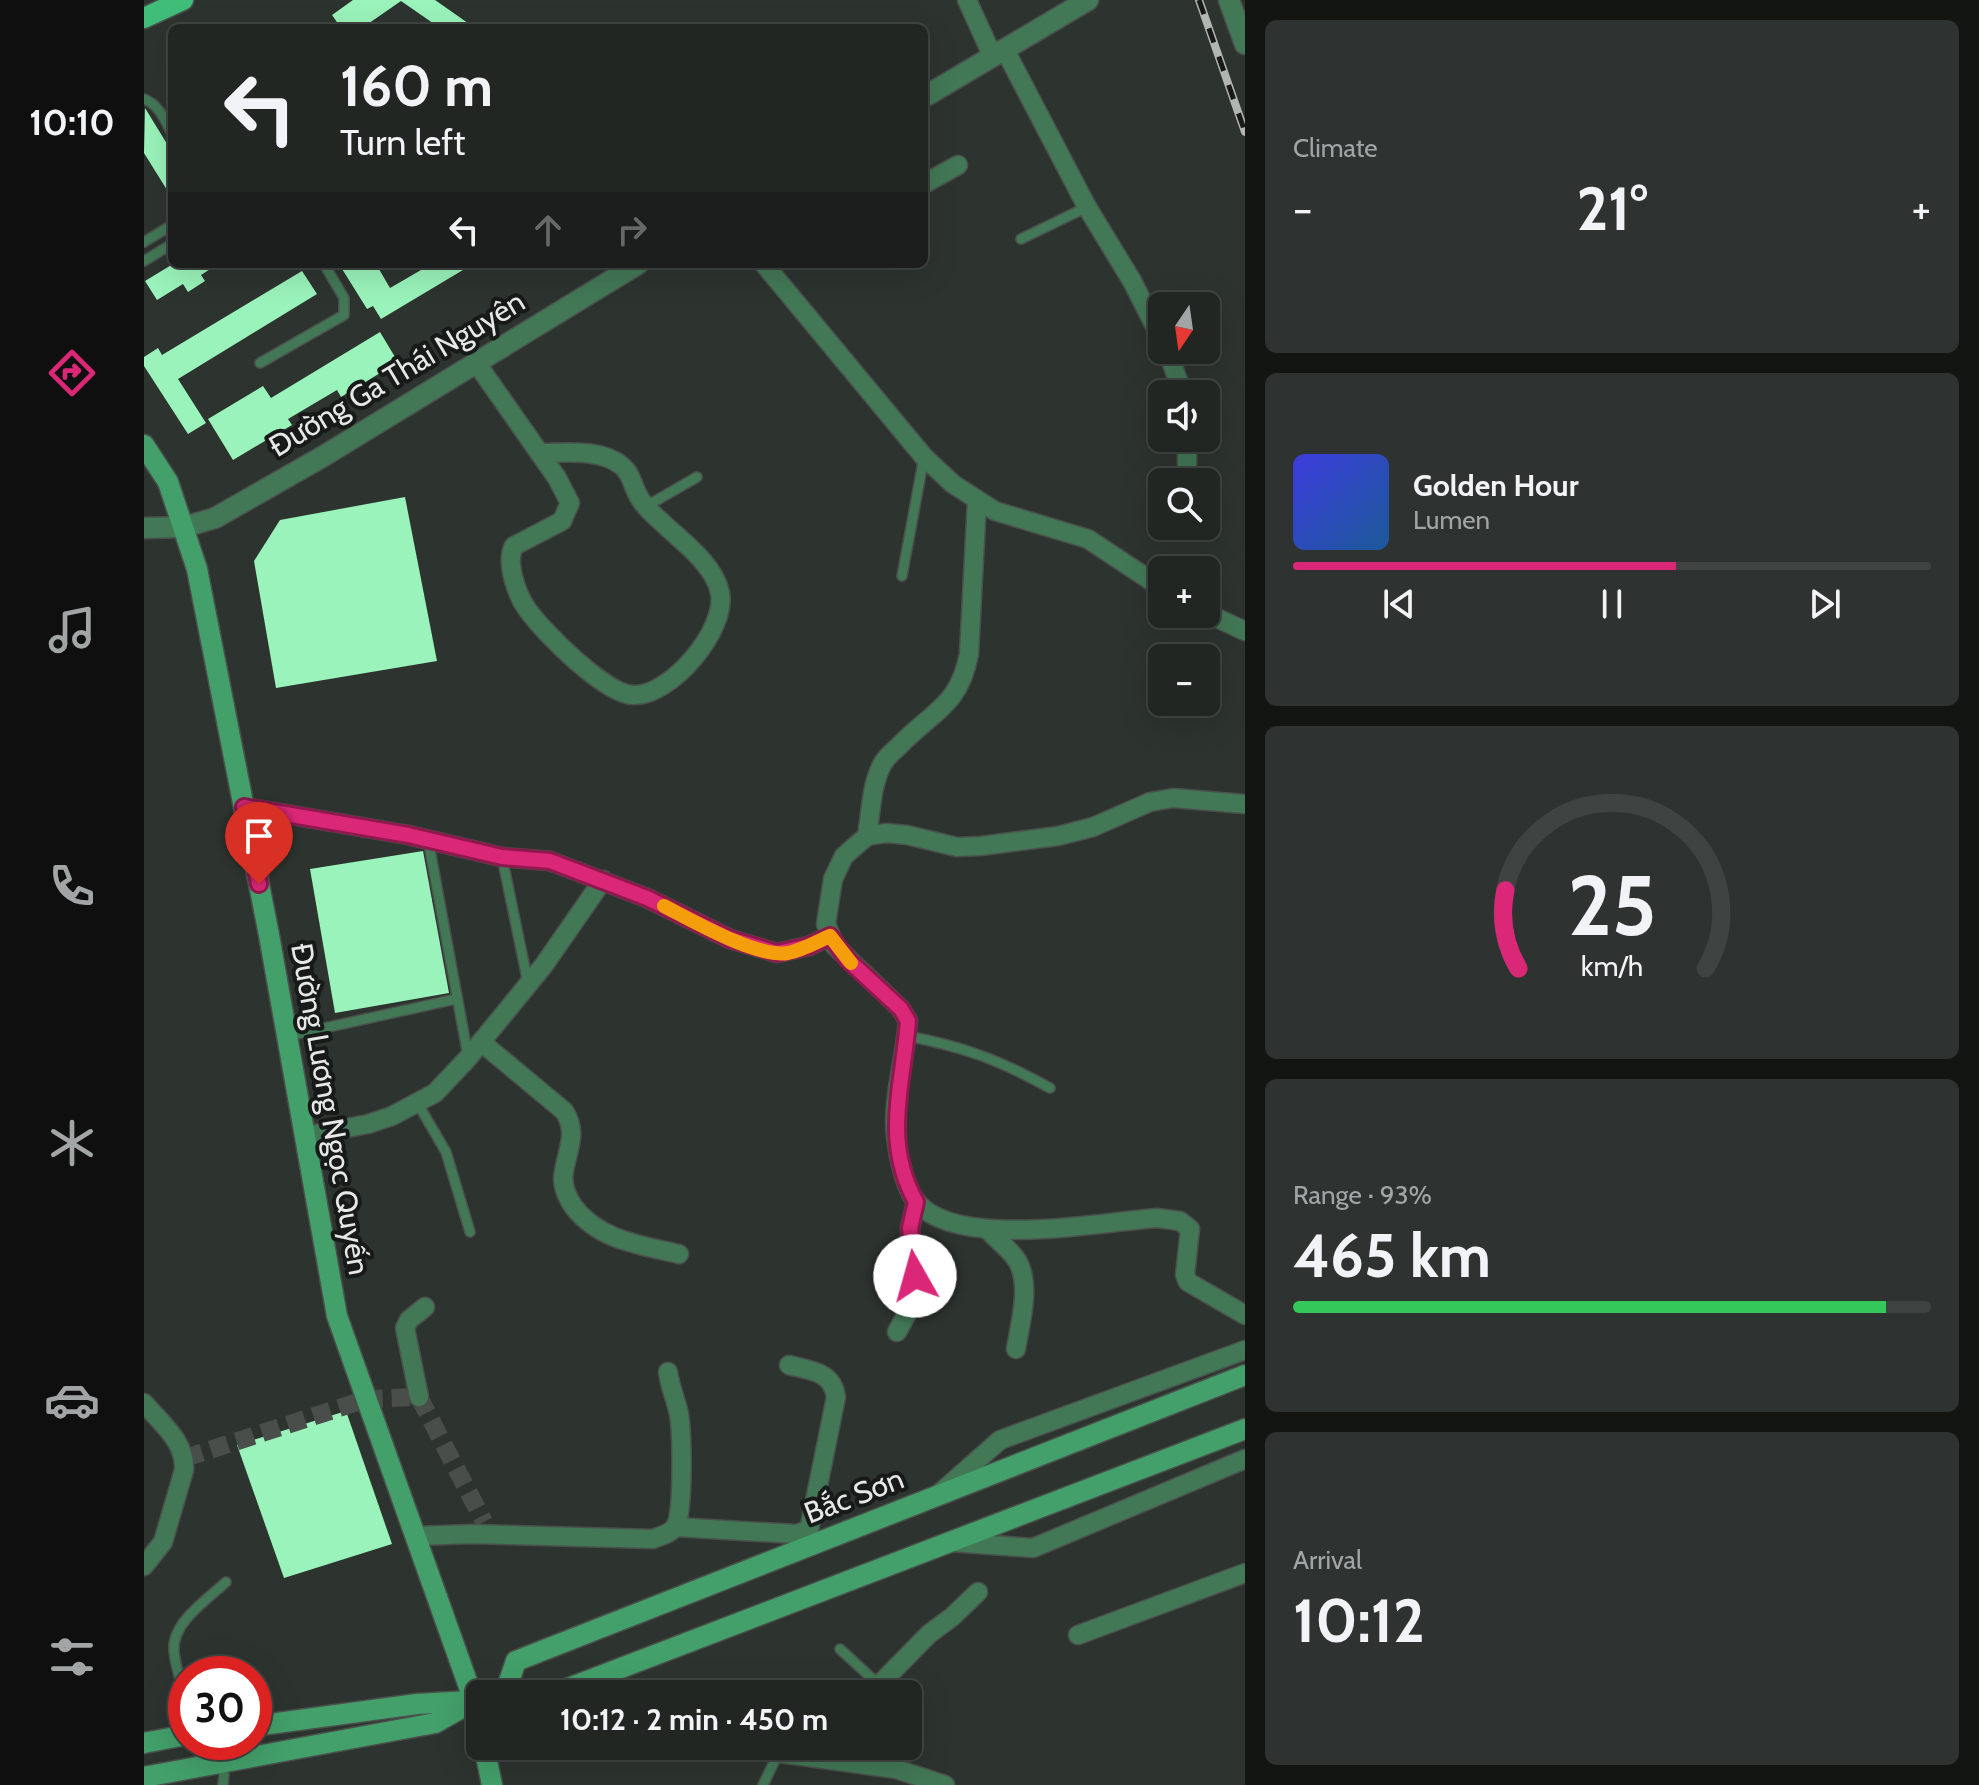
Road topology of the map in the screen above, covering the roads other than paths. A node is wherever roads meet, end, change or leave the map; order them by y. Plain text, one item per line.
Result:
1 (183, 0) edge
2 (967, 0) edge
3 (1088, 0) edge
4 (1229, 0) edge
5 (144, 18) edge
6 (1245, 44) edge
7 (999, 53) junction
8 (928, 95) edge
9 (144, 99) edge
10 (168, 126) edge
11 (958, 165) dead end
12 (928, 182) edge
13 (1087, 207) junction
14 (168, 227) edge
15 (1021, 239) dead end
16 (144, 242) edge
17 (168, 246) edge
18 (144, 261) edge
19 (326, 268) edge
20 (631, 268) edge
21 (767, 268) edge
22 (1148, 312) edge
23 (475, 361) junction
24 (260, 363) dead end
25 (144, 445) edge
26 (1187, 452) edge
27 (539, 453) junction
28 (924, 457) junction
29 (1187, 464) dead end
30 (697, 477) dead end
31 (977, 500) junction
32 (645, 507) junction
33 (184, 527) junction
34 (144, 528) edge
35 (902, 576) dead end
36 (1148, 579) edge
37 (1220, 619) edge
38 (1245, 631) edge
39 (1245, 804) edge
40 (244, 807) junction
41 (867, 836) junction
42 (428, 839) junction
43 (502, 857) junction
44 (603, 880) junction
45 (830, 936) junction
46 (528, 984) junction
47 (456, 999) junction
48 (287, 1036) junction
49 (907, 1036) junction
50 (481, 1042) junction
51 (468, 1058) junction
52 (1050, 1088) dead end
53 (418, 1104) junction
54 (305, 1136) junction
55 (916, 1202) junction
56 (988, 1230) junction
57 (470, 1232) dead end
58 (679, 1254) dead end
59 (425, 1307) dead end
60 (1245, 1315) edge
61 (897, 1332) dead end
62 (1016, 1349) dead end
63 (1245, 1350) edge
64 (789, 1365) dead end
65 (668, 1372) dead end
66 (1245, 1375) edge
67 (419, 1397) dead end
68 (144, 1403) edge
69 (1245, 1429) edge
70 (1245, 1459) edge
71 (936, 1496) junction
72 (675, 1527) junction
73 (416, 1536) junction
74 (951, 1542) junction
75 (144, 1566) edge
76 (1245, 1573) edge
77 (226, 1582) dead end
78 (978, 1592) dead end
79 (1078, 1635) dead end
80 (840, 1649) dead end
81 (175, 1656) edge
82 (470, 1680) edge
83 (510, 1680) edge
84 (590, 1680) edge
85 (868, 1680) edge
86 (886, 1680) edge
87 (466, 1701) edge
88 (466, 1706) edge
89 (272, 1724) edge
90 (168, 1738) edge
91 (144, 1743) edge
92 (209, 1760) edge
93 (487, 1760) edge
94 (775, 1760) edge
95 (865, 1760) edge
96 (212, 1764) junction
97 (144, 1777) edge
98 (906, 1779) edge
99 (223, 1785) edge
100 (492, 1785) edge
101 (763, 1785) edge
102 (945, 1785) edge

1 - 5 main road
2 - 7 street
3 - 7 street
4 - 6 street
7 - 8 street
7 - 13 street
9 - 10 lane
11 - 12 street
13 - 15 lane
13 - 22 street
14 - 16 lane
17 - 18 lane
19 - 24 lane
20 - 23 street, Đường Ga Thái Nguyên
21 - 28 street
23 - 27 street
23 - 33 street, Đường Ga Thái Nguyên
25 - 33 main road, Đường Lương Ngọc Quyến
26 - 29 street
27 - 32 street
27 - 32 street
28 - 31 street
28 - 35 lane
30 - 32 lane
31 - 36 street
31 - 41 street
33 - 34 street, Đường Ga Thái Nguyên
33 - 40 main road, Đường Lương Ngọc Quyến
37 - 38 street
39 - 41 street
40 - 42 street
40 - 48 main road, Đường Lương Ngọc Quyến
41 - 45 street
42 - 43 street
42 - 47 lane
43 - 44 street
43 - 46 lane
44 - 45 street
44 - 46 street
45 - 49 street
46 - 50 street
47 - 48 lane
47 - 51 lane
48 - 54 main road, Đường Lương Ngọc Quyến
49 - 52 lane
49 - 55 street
50 - 51 street
50 - 58 street
51 - 53 street
53 - 54 street
53 - 57 lane
54 - 73 main road, Đường Lương Ngọc Quyến
55 - 56 street
55 - 61 street
56 - 60 street
56 - 62 street
59 - 67 street
63 - 71 street
64 - 72 street
65 - 72 street
66 - 71 main road, Bắc Sơn
68 - 75 street
69 - 74 main road
70 - 74 street
71 - 83 main road, Bắc Sơn
72 - 73 street
73 - 82 main road, Đường Lương Ngọc Quyến
74 - 84 main road
76 - 79 street
77 - 81 lane
78 - 86 street
80 - 85 lane
87 - 89 main road
88 - 96 main road
90 - 91 main road
92 - 96 lane
93 - 100 main road
94 - 101 lane
95 - 98 street
96 - 97 main road
96 - 99 lane
98 - 102 street

